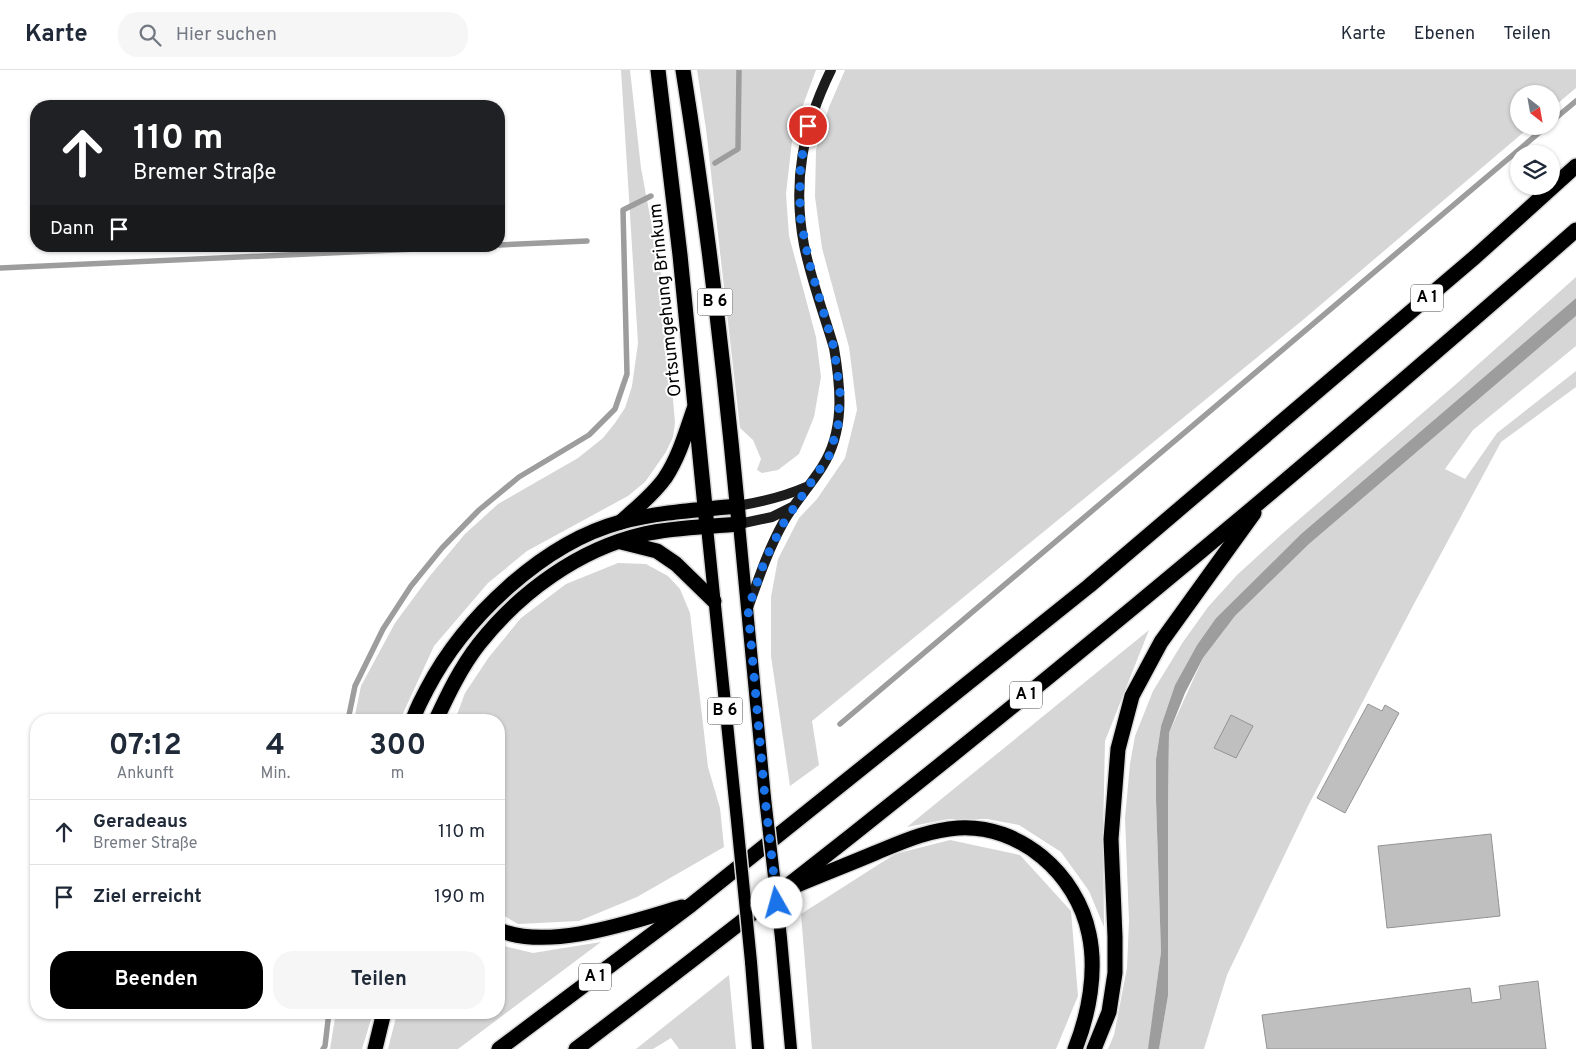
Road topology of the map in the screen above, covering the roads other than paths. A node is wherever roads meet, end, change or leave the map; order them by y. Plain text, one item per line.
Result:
1 (658, 70) edge
2 (683, 70) edge
3 (831, 70) edge
4 (1576, 166) edge
5 (1576, 230) edge
6 (696, 404) junction
7 (807, 487) junction
8 (1267, 495) junction
9 (795, 505) junction
10 (737, 506) junction
11 (706, 509) junction
12 (620, 523) junction
13 (739, 524) junction
14 (707, 527) junction
15 (619, 541) junction
16 (714, 600) junction
17 (748, 609) junction
18 (414, 714) edge
19 (439, 714) edge
20 (782, 891) junction
21 (691, 905) junction
22 (505, 932) edge
23 (382, 1019) edge
24 (375, 1049) edge
25 (499, 1049) edge
26 (576, 1049) edge
27 (758, 1049) edge
28 (790, 1049) edge
29 (1074, 1049) edge
30 (1094, 1049) edge

1 - 6 highway, Ortsumgehung Brinkum / B 6
2 - 10 highway, B 6
3 - 7 street
4 - 21 highway, A 1
5 - 8 highway, A 1
6 - 11 highway, Ortsumgehung Brinkum / B 6
6 - 12 highway
7 - 9 street
7 - 10 street
8 - 20 highway, A 1
8 - 30 highway
9 - 13 street
9 - 17 street
10 - 11 highway
10 - 13 highway, B 6
11 - 12 highway
11 - 14 highway, Ortsumgehung Brinkum / B 6
12 - 18 highway
13 - 14 highway
13 - 17 main road, B 6
14 - 15 highway
14 - 16 main road, B 6
15 - 16 highway
15 - 19 highway
16 - 27 main road, B 6, bridge
17 - 28 main road, B 6, bridge
20 - 26 highway, A 1
20 - 29 highway
21 - 22 highway
21 - 25 highway, A 1
23 - 24 highway

